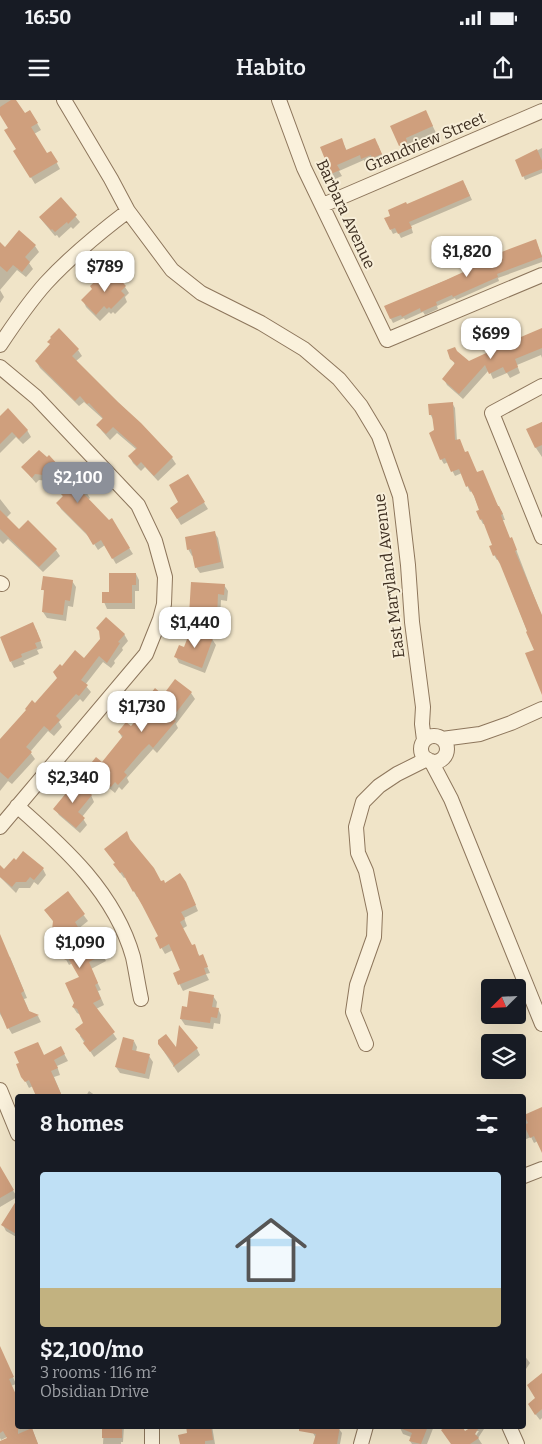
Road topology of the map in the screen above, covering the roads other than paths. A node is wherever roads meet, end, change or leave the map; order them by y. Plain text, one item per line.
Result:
1 (64, 100) edge
2 (279, 100) edge
3 (542, 111) edge
4 (323, 205) junction
5 (128, 211) junction
6 (542, 275) edge
7 (0, 345) edge
8 (0, 367) edge
9 (542, 386) edge
10 (542, 537) edge
11 (542, 709) edge
12 (434, 749) junction
13 (17, 806) junction
14 (0, 827) edge
15 (141, 999) dead end
16 (542, 1024) edge
17 (366, 1044) dead end
18 (0, 1090) edge
19 (15, 1127) edge
20 (542, 1169) edge
21 (526, 1175) edge
22 (152, 1429) edge
23 (365, 1429) edge
24 (510, 1429) edge
25 (152, 1444) edge
26 (362, 1444) edge
27 (517, 1444) edge

1 - 5 street, East Maryland Avenue
2 - 4 street, Barbara Avenue
3 - 4 street, Grandview Street
4 - 6 street, Barbara Avenue
5 - 7 street
5 - 12 street, East Maryland Avenue
8 - 13 street
9 - 10 street
11 - 12 street
12 - 16 street, East Maryland Avenue
12 - 17 street
13 - 14 street
13 - 15 street
18 - 19 street
20 - 21 street
22 - 25 street
23 - 26 street
24 - 27 street

